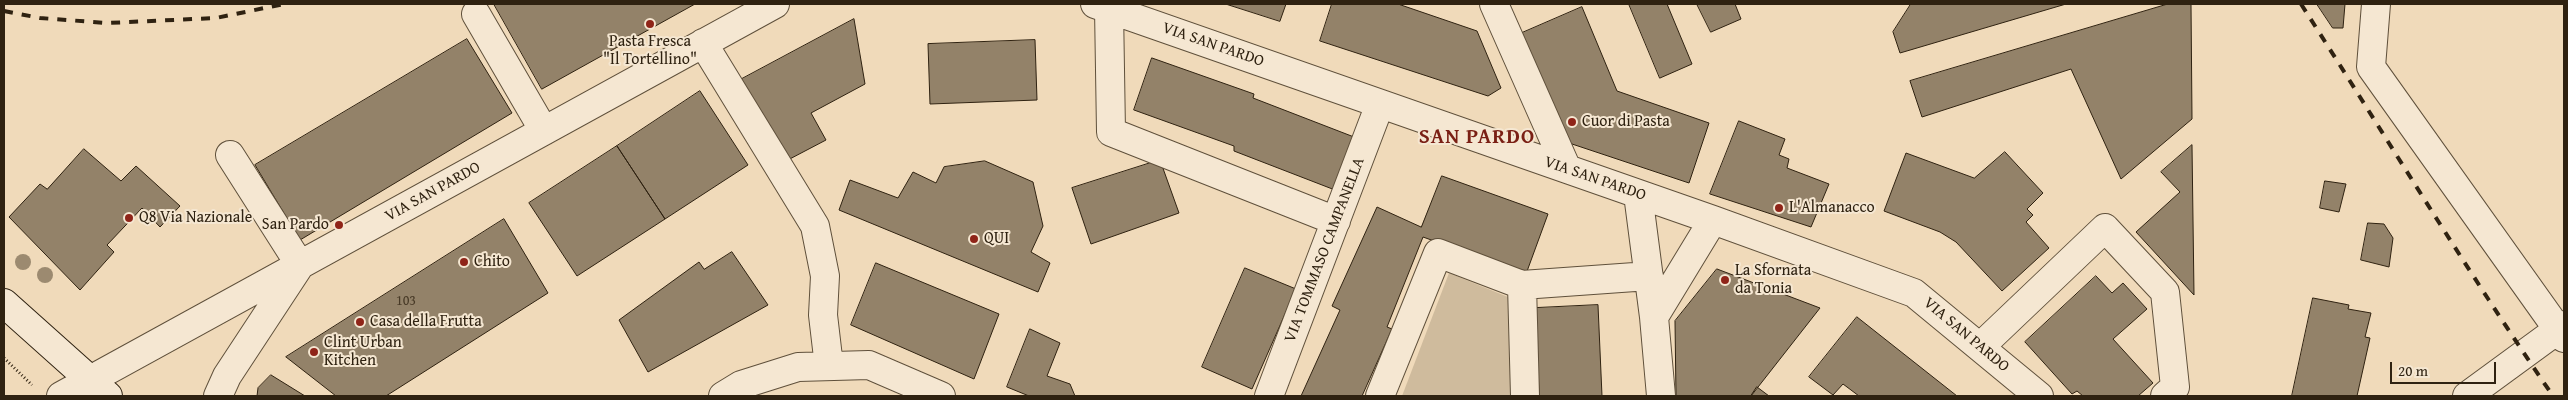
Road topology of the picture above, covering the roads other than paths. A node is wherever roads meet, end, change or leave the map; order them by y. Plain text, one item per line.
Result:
1 (775, 4) edge
2 (1494, 4) edge
3 (2376, 4) edge
4 (1102, 6) edge
5 (476, 14) dead end
6 (703, 43) junction
7 (1380, 104) junction
8 (544, 131) junction
9 (230, 155) dead end
10 (1567, 169) junction
11 (1638, 194) junction
12 (1713, 220) junction
13 (1336, 221) junction
14 (300, 265) junction
15 (1649, 276) junction
16 (1522, 285) junction
17 (4, 303) edge
18 (1654, 317) junction
19 (2563, 331) edge
20 (1980, 347) junction
21 (829, 366) junction
22 (100, 388) edge
23 (50, 393) edge
24 (218, 396) edge
25 (723, 396) edge
26 (941, 396) edge
27 (1269, 396) edge
28 (1380, 396) edge
29 (1525, 396) edge
30 (1660, 396) edge
31 (2039, 396) edge
32 (2165, 396) edge
33 (2467, 396) edge

1 - 6 street, VIA SAN PARDO
2 - 10 street
3 - 19 street
4 - 7 street, VIA SAN PARDO
4 - 13 street
5 - 8 street
6 - 8 street, VIA SAN PARDO
6 - 21 street
7 - 10 street, VIA SAN PARDO
7 - 13 street, VIA TOMMASO CAMPANELLA
8 - 14 street, VIA SAN PARDO
9 - 14 street
10 - 11 street, VIA SAN PARDO
11 - 12 street, VIA SAN PARDO
11 - 15 street
12 - 18 street
12 - 20 street, VIA SAN PARDO
13 - 27 street, VIA TOMMASO CAMPANELLA
14 - 22 street, VIA SAN PARDO
14 - 24 street
15 - 16 street
15 - 18 street
16 - 28 street
16 - 29 street
17 - 22 street
18 - 30 street
19 - 33 street
20 - 31 street, VIA SAN PARDO
20 - 32 street
21 - 25 street
21 - 26 street
22 - 23 street, VIA SAN PARDO

